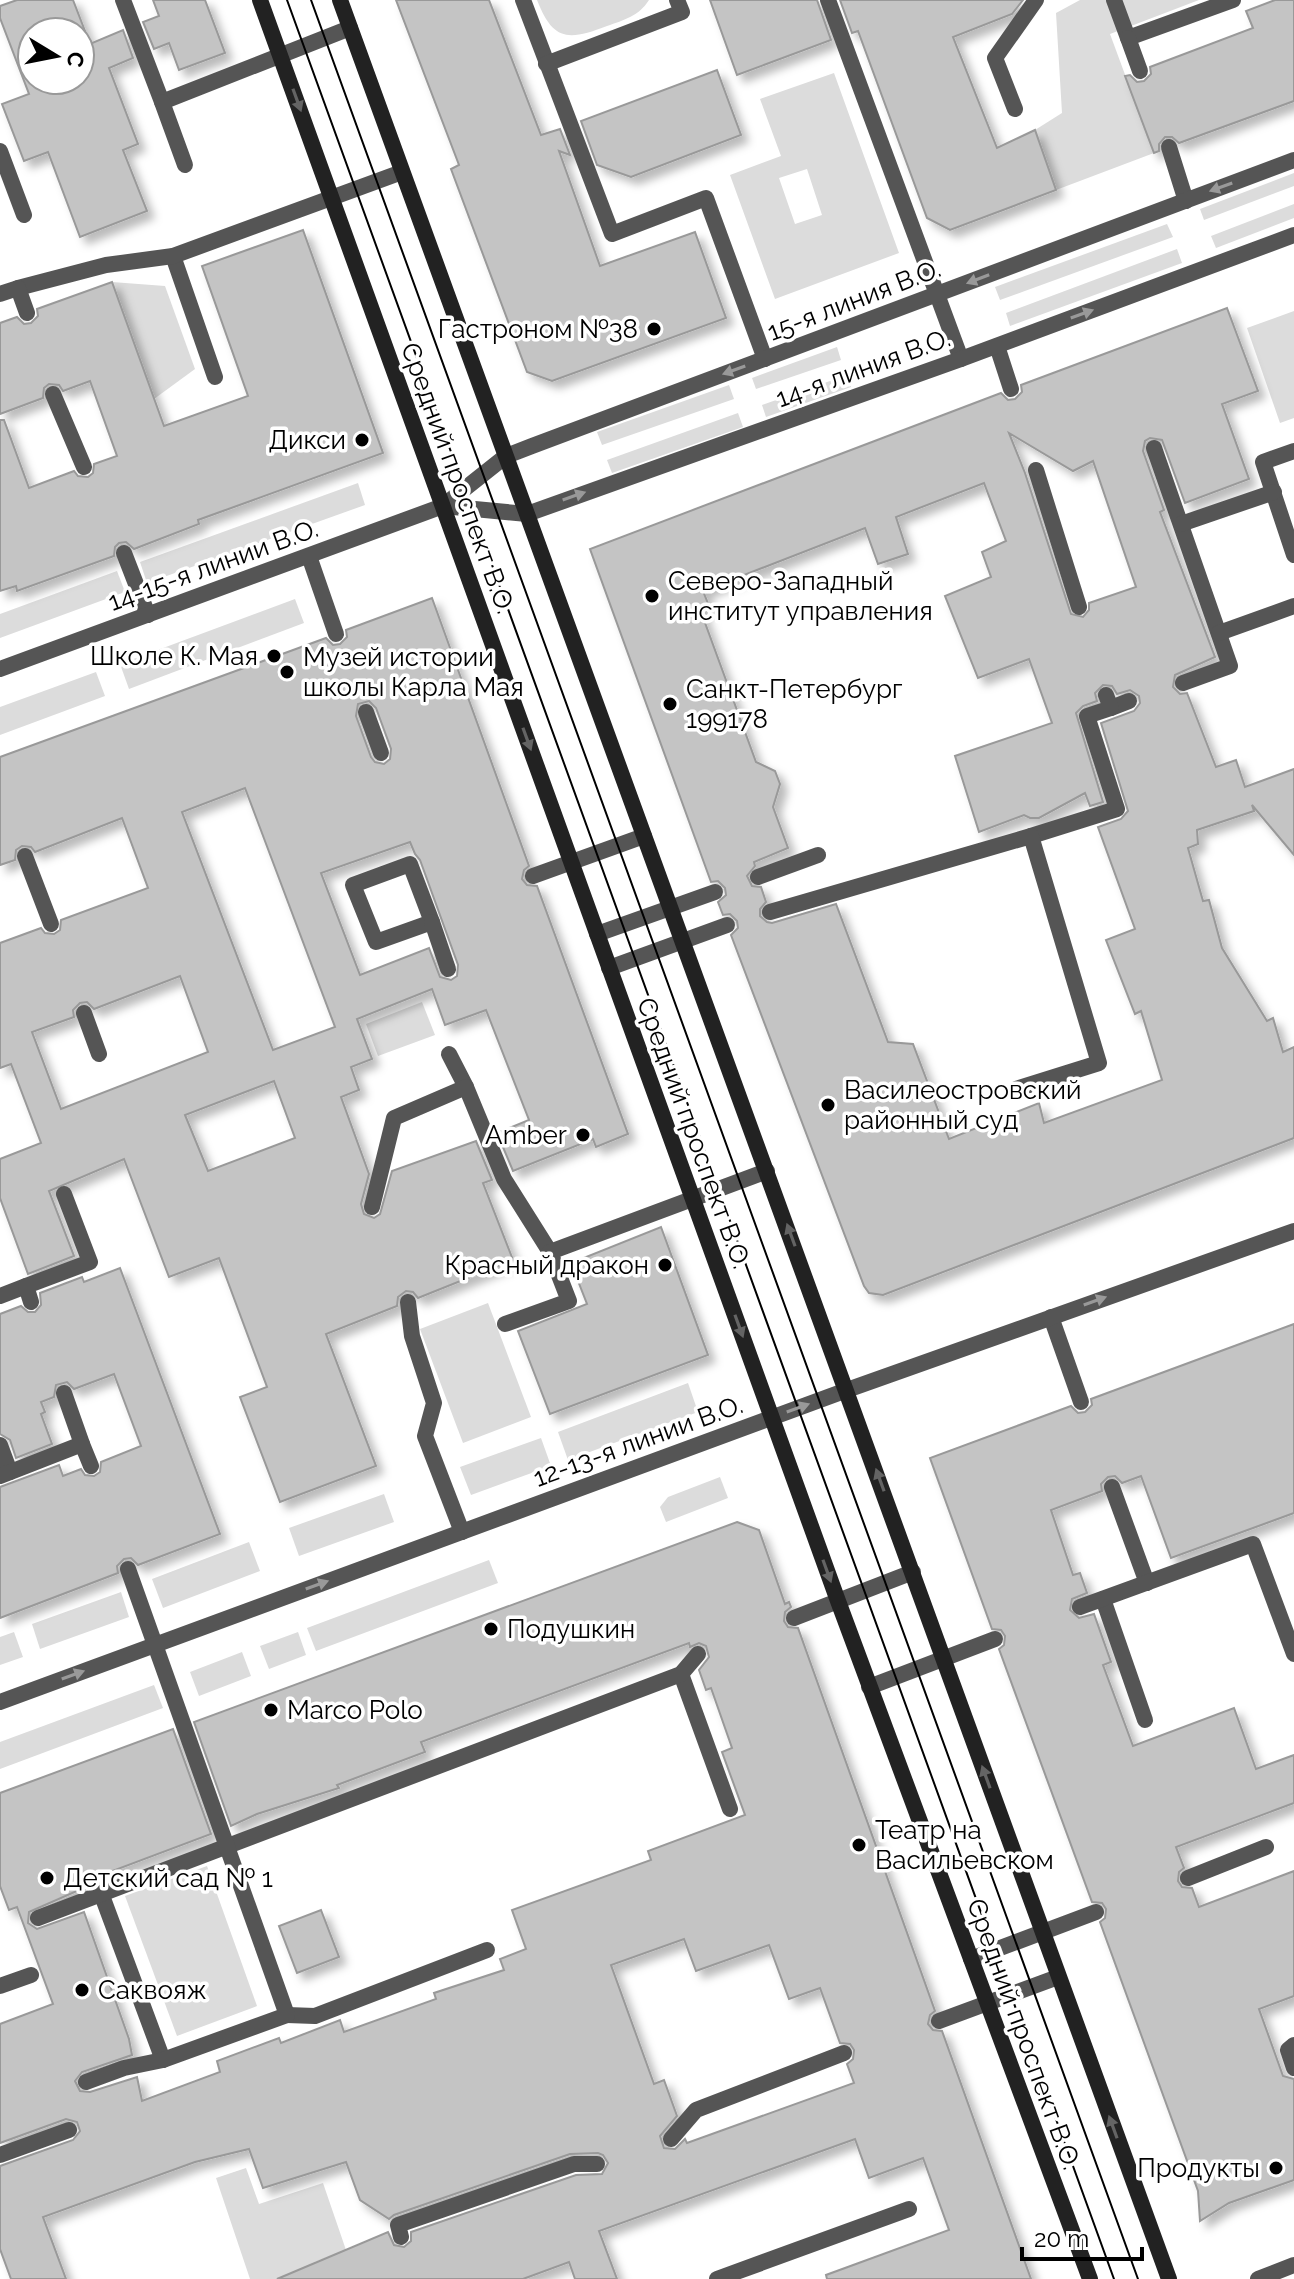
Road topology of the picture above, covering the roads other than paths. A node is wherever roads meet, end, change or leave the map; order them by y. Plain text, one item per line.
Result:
1 (123, 0) edge
2 (260, 0) edge
3 (340, 0) edge
4 (523, 0) edge
5 (677, 0) edge
6 (828, 0) edge
7 (1036, 0) edge
8 (1114, 0) edge
9 (1233, 0) edge
10 (350, 28) junction
11 (1128, 38) junction
12 (281, 56) junction
13 (546, 64) junction
14 (1140, 71) dead end
15 (162, 102) junction
16 (1015, 109) dead end
17 (1169, 147) dead end
18 (0, 151) edge
19 (1294, 160) edge
20 (185, 165) dead end
21 (402, 172) junction
22 (332, 198) junction
23 (1186, 201) junction
24 (24, 215) dead end
25 (1294, 235) edge
26 (173, 256) junction
27 (18, 288) junction
28 (0, 294) edge
29 (937, 294) junction
30 (27, 313) dead end
31 (997, 346) junction
32 (765, 359) junction
33 (961, 359) junction
34 (215, 377) dead end
35 (1011, 389) dead end
36 (53, 394) dead end
37 (1154, 448) dead end
38 (1294, 451) edge
39 (506, 456) junction
40 (84, 467) dead end
41 (1036, 470) dead end
42 (1274, 492) junction
43 (443, 506) junction
44 (527, 514) junction
45 (1181, 524) junction
46 (124, 553) dead end
47 (1294, 555) edge
48 (309, 556) junction
49 (1294, 606) edge
50 (1079, 607) dead end
51 (148, 615) junction
52 (1219, 633) junction
53 (336, 634) dead end
54 (0, 669) edge
55 (1183, 683) dead end
56 (1129, 701) dead end
57 (366, 712) dead end
58 (381, 753) dead end
59 (644, 836) junction
60 (1031, 836) junction
61 (818, 855) dead end
62 (25, 856) dead end
63 (571, 862) junction
64 (533, 876) dead end
65 (758, 877) dead end
66 (715, 892) dead end
67 (670, 908) junction
68 (770, 912) dead end
69 (431, 915) junction
70 (51, 924) dead end
71 (727, 925) dead end
72 (597, 934) junction
73 (682, 941) junction
74 (609, 968) junction
75 (448, 969) dead end
76 (84, 1013) dead end
77 (99, 1054) dead end
78 (449, 1054) dead end
79 (466, 1087) junction
80 (1016, 1089) dead end
81 (767, 1171) junction
82 (64, 1194) dead end
83 (692, 1199) junction
84 (372, 1207) dead end
85 (1294, 1231) edge
86 (550, 1252) junction
87 (0, 1296) edge
88 (408, 1302) dead end
89 (1051, 1317) junction
90 (505, 1324) dead end
91 (847, 1390) junction
92 (64, 1393) dead end
93 (1081, 1402) dead end
94 (771, 1418) junction
95 (82, 1444) junction
96 (0, 1445) edge
97 (91, 1466) dead end
98 (5, 1474) edge
99 (1112, 1487) dead end
100 (462, 1532) junction
101 (128, 1569) dead end
102 (913, 1572) junction
103 (1147, 1583) junction
104 (1103, 1599) junction
105 (838, 1601) junction
106 (1080, 1607) dead end
107 (794, 1618) dead end
108 (995, 1639) dead end
109 (155, 1645) junction
110 (698, 1654) dead end
111 (1294, 1654) edge
112 (943, 1659) junction
113 (681, 1674) junction
114 (869, 1687) junction
115 (0, 1702) edge
116 (1145, 1720) dead end
117 (730, 1809) dead end
118 (226, 1845) junction
119 (1266, 1847) dead end
120 (1188, 1878) dead end
121 (101, 1893) junction
122 (1096, 1912) dead end
123 (38, 1918) dead end
124 (1042, 1933) junction
125 (487, 1950) dead end
126 (971, 1959) junction
127 (31, 1975) dead end
128 (1058, 1977) junction
129 (0, 1986) edge
130 (987, 2003) junction
131 (287, 2015) junction
132 (939, 2021) dead end
133 (1294, 2045) edge
134 (844, 2053) dead end
135 (163, 2060) junction
136 (1294, 2068) edge
137 (86, 2082) dead end
138 (69, 2130) dead end
139 (671, 2139) dead end
140 (1, 2153) edge
141 (597, 2164) dead end
142 (909, 2209) dead end
143 (401, 2237) dead end
144 (1294, 2265) edge
145 (717, 2279) edge
146 (1090, 2279) edge
147 (1169, 2279) edge
148 (1258, 2279) edge

1 - 15 street
2 - 12 main road, Средний проспект В.О.
3 - 10 main road, Средний проспект В.О.
4 - 13 street
5 - 13 street
6 - 29 street
7 - 16 street
8 - 11 street
9 - 11 street
10 - 12 street
10 - 21 main road, Средний проспект В.О.
11 - 14 street
12 - 15 street
12 -> 22 main road, Средний проспект В.О.
13 - 32 street
15 - 20 street
17 - 23 street
18 - 24 street
19 -> 23 street, 15-я линия В.О.
21 - 22 street
21 - 39 main road, Средний проспект В.О.
22 - 26 street
22 - 43 main road, Средний проспект В.О.
23 -> 29 street, 15-я линия В.О.
31 -> 25 street, 14-я линия В.О.
26 - 27 street
26 - 34 street
27 - 28 street
27 - 30 street
29 - 32 street, 15-я линия В.О.
29 - 33 street
31 - 33 street, 14-я линия В.О.
31 - 35 street
32 -> 39 street, 15-я линия В.О.
44 -> 33 street, 14-я линия В.О.
36 - 40 street
37 - 45 street
38 - 42 street
39 - 43 street, 15-я линия В.О.
39 - 44 main road, Средний проспект В.О.
41 - 50 street
42 - 45 street
42 - 47 street
43 - 44 street, 14-я линия В.О.
43 - 48 street, 14-15-я линии В.О.
43 -> 63 main road, Средний проспект В.О.
44 - 59 main road, Средний проспект В.О.
45 - 52 street
46 - 51 street
48 - 51 street, 14-15-я линии В.О.
48 - 53 street
49 - 52 street
51 - 54 street, 14-15-я линии В.О.
52 - 55 street
56 - 60 street
57 - 58 street
59 - 63 street
59 - 67 main road, Средний проспект В.О.
60 - 68 street
60 - 80 street
61 - 65 street
62 - 70 street
63 - 64 street
63 - 72 main road, Средний проспект В.О.
66 - 67 street
67 - 72 street
67 - 73 main road, Средний проспект В.О.
69 - 69 street
69 - 75 street
71 - 73 street
72 - 74 main road, Средний проспект В.О.
73 - 74 street
73 - 81 main road, Средний проспект В.О.
74 - 83 main road, Средний проспект В.О.
76 - 77 street
78 - 79 street
79 - 84 street
79 - 86 street
81 - 83 street
91 -> 81 main road, Средний проспект В.О.
82 - 87 street
83 - 86 street
83 -> 94 main road, Средний проспект В.О.
89 -> 85 street, 12-13-я линии В.О.
86 - 90 street
88 - 100 street
89 - 91 street, 12-13-я линии В.О.
89 - 93 street
94 -> 91 street, 12-13-я линии В.О.
102 -> 91 main road, Средний проспект В.О.
92 - 95 street
94 - 100 street, 12-13-я линии В.О.
94 -> 105 main road, Средний проспект В.О.
95 - 97 street
95 - 98 street
96 - 98 street
99 - 103 street
109 -> 100 street, 12-13-я линии В.О.
101 - 109 street
102 - 105 street
102 - 112 main road, Средний проспект В.О.
103 - 104 street
103 - 111 street
104 - 106 street
104 - 116 street
105 - 107 street
105 - 114 main road, Средний проспект В.О.
108 - 112 street
115 -> 109 street, 12-13-я линии В.О.
109 - 118 street
110 - 113 street
112 - 114 street
124 -> 112 main road, Средний проспект В.О.
113 - 117 street
113 - 118 street
114 - 126 main road, Средний проспект В.О.
118 - 121 street
118 - 131 street
119 - 120 street
121 - 123 street
121 - 135 street
122 - 124 street
124 - 126 street
124 - 128 main road, Средний проспект В.О.
125 - 131 street
126 - 130 main road, Средний проспект В.О.
127 - 129 street
128 - 130 street
147 -> 128 main road, Средний проспект В.О.
130 - 132 street
130 - 146 main road, Средний проспект В.О.
131 - 135 street
133 - 136 street
134 - 139 street
135 - 137 street
138 - 140 street
141 - 143 street
142 - 145 street
144 - 148 street

